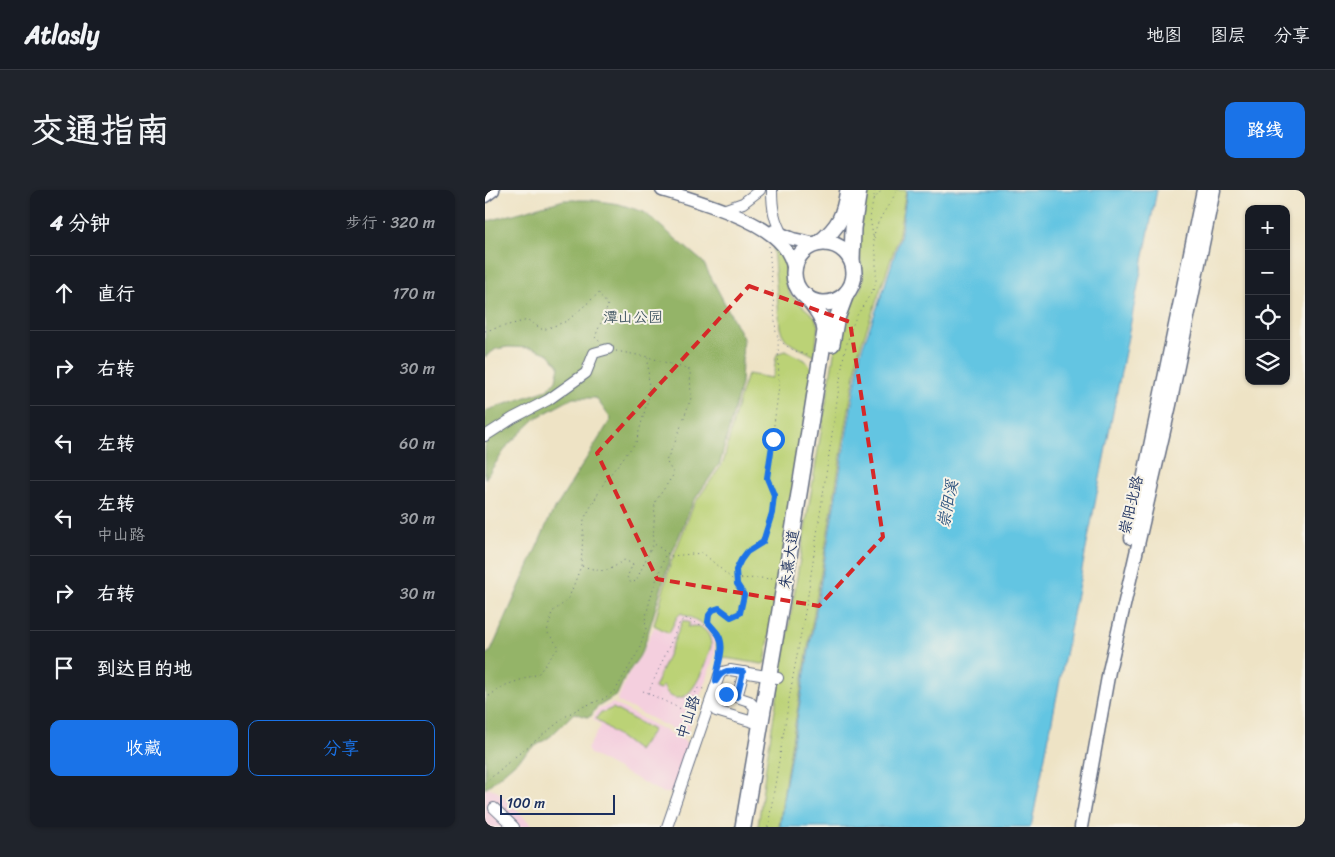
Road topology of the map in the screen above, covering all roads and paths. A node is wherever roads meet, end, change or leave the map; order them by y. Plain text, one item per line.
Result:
1 (493, 190) edge
2 (662, 190) edge
3 (674, 190) edge
4 (760, 190) edge
5 (772, 190) edge
6 (848, 190) edge
7 (859, 190) edge
8 (875, 190) edge
9 (882, 190) edge
10 (897, 190) edge
11 (1203, 190) edge
12 (1214, 190) edge
13 (485, 196) edge
14 (872, 200) junction
15 (726, 209) junction
16 (757, 225) junction
17 (783, 236) junction
18 (818, 243) junction
19 (874, 243) junction
20 (852, 261) junction
21 (794, 270) junction
22 (846, 294) junction
23 (805, 296) junction
24 (485, 331) edge
25 (778, 338) junction
26 (608, 349) junction
27 (648, 357) junction
28 (819, 368) junction
29 (485, 436) edge
30 (653, 543) junction
31 (666, 552) junction
32 (581, 566) junction
33 (737, 579) junction
34 (785, 581) junction
35 (708, 622) junction
36 (743, 672) junction
37 (773, 678) junction
38 (716, 681) junction
39 (643, 691) dead end
40 (712, 692) junction
41 (648, 693) junction
42 (737, 697) dead end
43 (485, 699) edge
44 (485, 783) edge
45 (494, 808) dead end
46 (514, 827) edge
47 (667, 827) edge
48 (743, 827) edge
49 (753, 827) edge
50 (769, 827) edge
51 (1074, 827) edge
52 (1081, 827) edge

1 - 13 main road
2 - 16 main road
3 - 15 main road
4 - 15 street
5 - 17 street
6 - 18 highway
7 - 20 highway
8 - 14 path
9 - 14 path
10 - 19 path
11 - 51 main road, 崇阳北路
12 - 52 main road, 崇阳北路
14 - 19 path
15 - 16 main road
16 - 17 main road
16 - 21 main road
16 - 25 path
17 - 18 main road
18 - 20 highway
18 - 21 highway
19 - 50 path
20 - 22 highway
21 - 23 highway
22 - 23 highway
22 - 37 highway, 朱熹大道
23 - 28 highway, 朱熹大道
24 - 26 path
25 - 28 path
25 - 33 path
26 - 27 path
26 - 29 street
27 - 30 path
27 - 32 path
28 - 34 highway, 朱熹大道
30 - 31 path
30 - 32 path
31 - 33 path
31 - 44 path
32 - 43 path
33 - 34 path
33 - 35 path
34 - 37 highway, 朱熹大道
35 - 38 path
35 - 41 path
36 - 37 street, 中山路
36 - 38 street, 中山路
36 - 42 street
37 - 48 highway, 朱熹大道
37 - 49 highway, 朱熹大道
38 - 40 street, 中山路
39 - 41 path
40 - 41 path
40 - 47 street, 中山路
45 - 46 street

